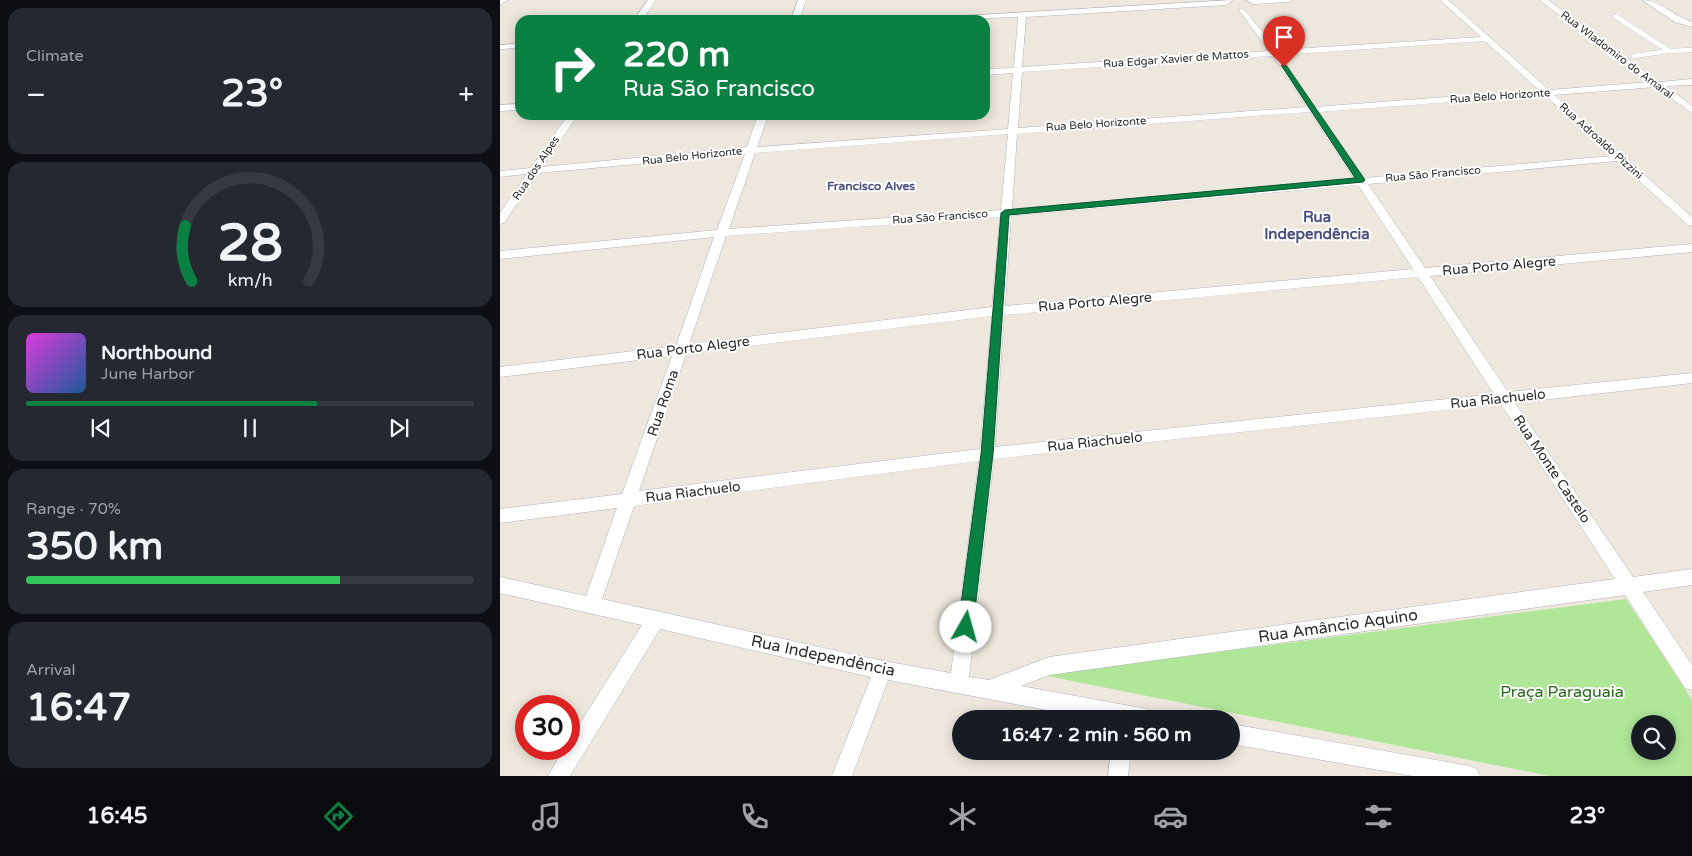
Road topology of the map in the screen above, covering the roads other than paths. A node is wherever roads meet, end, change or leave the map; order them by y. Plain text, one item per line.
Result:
1 (504, 0) edge
2 (652, 0) edge
3 (802, 0) edge
4 (1289, 0) edge
5 (1444, 0) edge
6 (1543, 0) edge
7 (1646, 0) edge
8 (1228, 2) edge
9 (500, 3) edge
10 (1249, 4) edge
11 (1022, 14) junction
12 (642, 15) edge
13 (797, 15) edge
14 (990, 16) edge
15 (1615, 16) dead end
16 (1678, 20) junction
17 (1692, 25) edge
18 (1692, 34) edge
19 (1487, 39) junction
20 (515, 46) edge
21 (500, 47) edge
22 (1692, 50) edge
23 (1669, 51) junction
24 (1275, 53) junction
25 (1634, 56) dead end
26 (1018, 70) junction
27 (990, 72) edge
28 (1692, 82) edge
29 (1657, 84) junction
30 (1547, 92) junction
31 (515, 107) edge
32 (500, 108) edge
33 (1312, 109) junction
34 (1692, 110) edge
35 (569, 120) edge
36 (761, 120) edge
37 (1013, 130) junction
38 (751, 150) junction
39 (1619, 158) junction
40 (533, 171) junction
41 (500, 174) edge
42 (1360, 180) junction
43 (1005, 213) junction
44 (500, 222) edge
45 (1692, 222) edge
46 (722, 233) junction
47 (1692, 248) edge
48 (500, 255) edge
49 (1421, 273) junction
50 (998, 311) junction
51 (682, 349) junction
52 (500, 372) edge
53 (1692, 378) edge
54 (1505, 398) junction
55 (987, 454) junction
56 (629, 500) junction
57 (500, 516) edge
58 (1692, 577) edge
59 (500, 585) edge
60 (1629, 586) junction
61 (591, 605) junction
62 (656, 620) junction
63 (883, 670) junction
64 (1692, 681) edge
65 (959, 684) junction
66 (988, 690) junction
67 (1090, 710) edge
68 (1240, 736) edge
69 (1120, 760) edge
70 (1406, 770) edge
71 (558, 776) edge
72 (842, 776) edge
73 (1118, 776) edge
74 (1470, 776) edge

1 - 9 street
2 - 12 street
3 - 13 street
4 - 10 street
5 - 19 street, Rua Adroaldo Pizzini
6 - 29 street, Rua Wladomiro do Amaral
7 - 16 street
8 - 10 street
8 - 11 street
10 - 24 street, Rua Monte Castelo
11 - 14 street
11 - 26 street
15 - 23 lane
16 - 17 street
16 - 18 street
19 - 24 street, Rua Edgar Xavier de Mattos
19 - 30 street, Rua Adroaldo Pizzini
20 - 21 street
22 - 23 lane
23 - 25 lane
24 - 26 street, Rua Edgar Xavier de Mattos
24 - 33 street, Rua Monte Castelo
26 - 27 street, Rua Edgar Xavier de Mattos
26 - 37 street
28 - 29 street, Rua Belo Horizonte
29 - 30 street, Rua Belo Horizonte
29 - 34 street, Rua Wladomiro do Amaral
30 - 33 street, Rua Belo Horizonte
30 - 39 street, Rua Adroaldo Pizzini
31 - 32 street
33 - 37 street, Rua Belo Horizonte
33 - 42 street, Rua Monte Castelo
35 - 40 street, Rua dos Alpes
36 - 38 street, Rua Roma
37 - 38 street, Rua Belo Horizonte
37 - 43 street
38 - 40 street, Rua Belo Horizonte
38 - 46 street, Rua Roma
39 - 42 street, Rua São Francisco
39 - 45 street, Rua Adroaldo Pizzini
40 - 41 street, Rua Belo Horizonte
40 - 44 street, Rua dos Alpes
42 - 43 street, Rua São Francisco
42 - 49 street, Rua Monte Castelo
43 - 46 street, Rua São Francisco
43 - 50 street
46 - 48 street, Rua São Francisco
46 - 51 street, Rua Roma
47 - 49 street, Rua Porto Alegre
49 - 50 street, Rua Porto Alegre
49 - 54 street, Rua Monte Castelo
50 - 51 street, Rua Porto Alegre
50 - 55 street
51 - 52 street, Rua Porto Alegre
51 - 56 street, Rua Roma
53 - 54 street, Rua Riachuelo
54 - 55 street, Rua Riachuelo
54 - 60 street, Rua Monte Castelo
55 - 56 street, Rua Riachuelo
55 - 65 street
56 - 57 street, Rua Riachuelo
56 - 61 street, Rua Roma
58 - 60 street, Rua Amâncio Aquino
59 - 61 street, Rua Independência
60 - 64 street, Rua Monte Castelo
60 - 66 street, Rua Amâncio Aquino
61 - 62 street, Rua Independência
62 - 63 street, Rua Independência
62 - 71 street
63 - 65 street, Rua Independência
63 - 72 street
65 - 66 street, Rua Independência
66 - 67 street, Rua Independência
68 - 70 street
69 - 73 street
70 - 74 street

